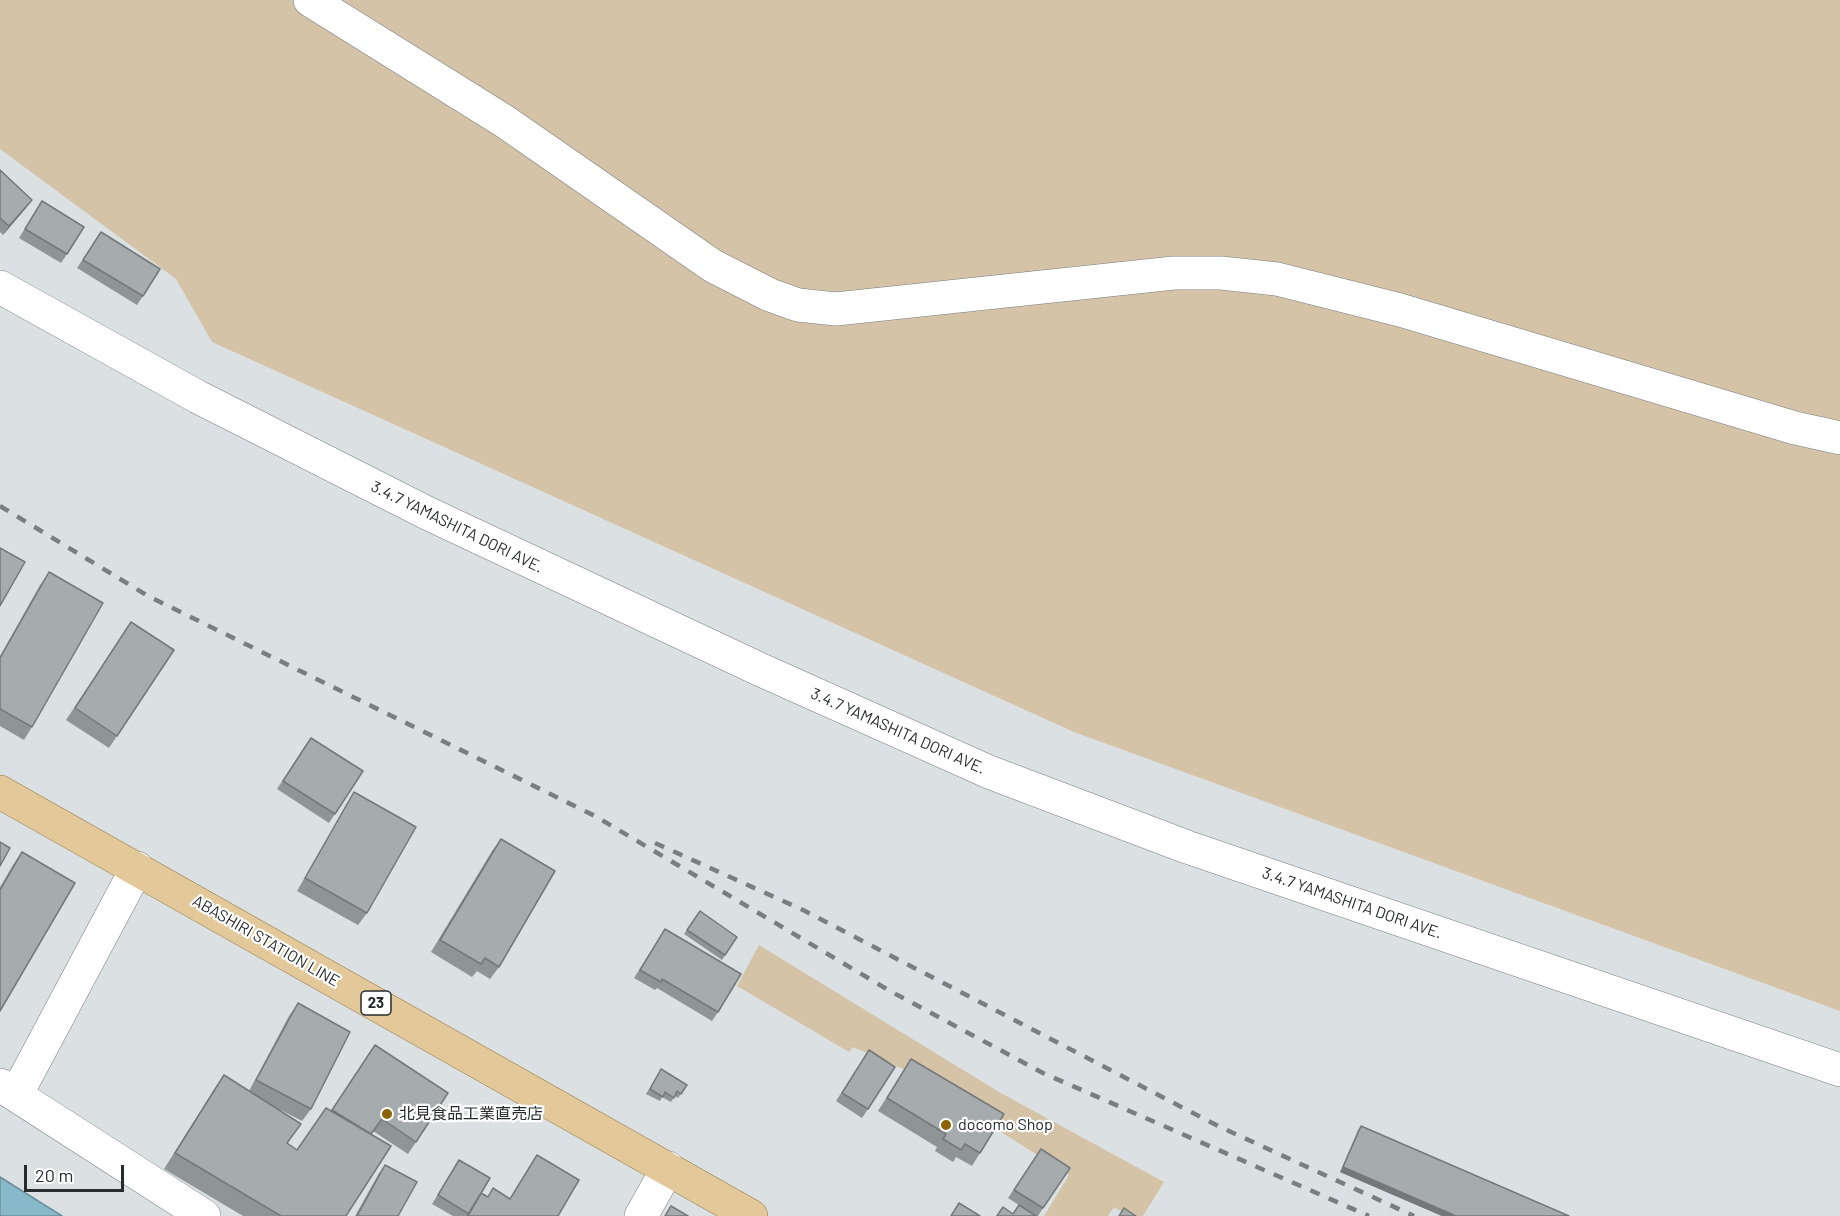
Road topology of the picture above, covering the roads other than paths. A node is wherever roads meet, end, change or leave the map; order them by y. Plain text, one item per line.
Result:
1 (310, 0) edge
2 (0, 287) edge
3 (1840, 438) edge
4 (0, 792) edge
5 (137, 868) junction
6 (1840, 1070) edge
7 (8, 1090) edge
8 (668, 1168) junction
9 (204, 1216) edge
10 (642, 1216) edge
11 (751, 1216) edge

1 - 3 street
2 - 6 street, 3.4.7 YAMASHITA DORI AVE.
4 - 5 main road, ABASHIRI STATION LINE / 23
5 - 7 street
5 - 8 main road, ABASHIRI STATION LINE / 23
7 - 9 street
8 - 10 street
8 - 11 main road, ABASHIRI STATION LINE / 23

